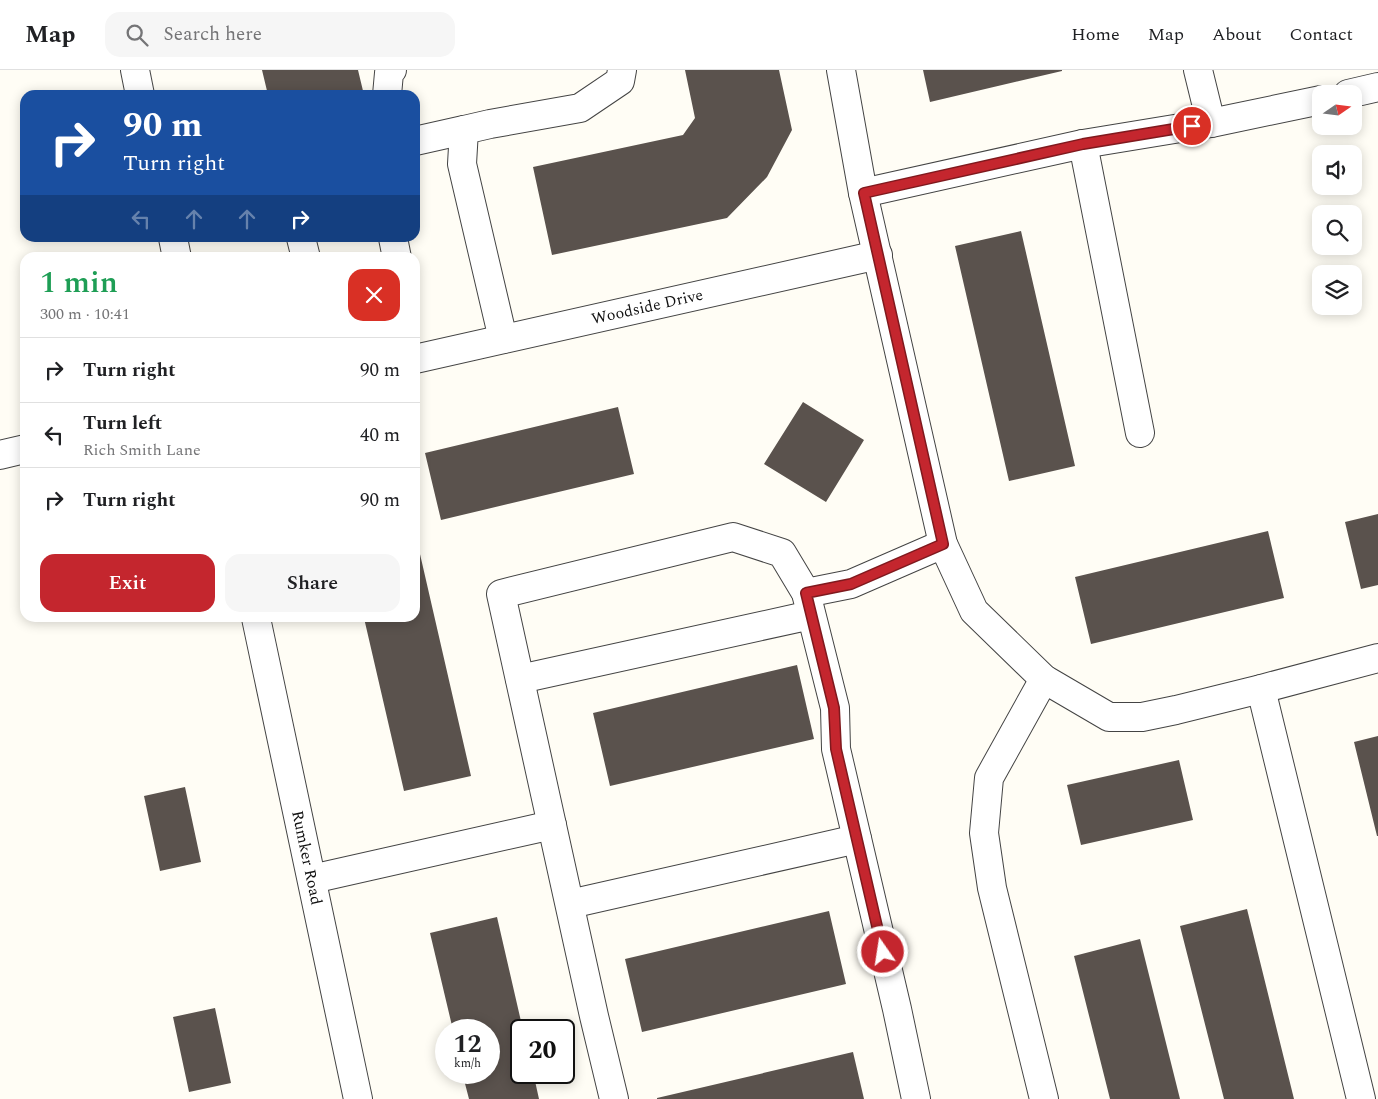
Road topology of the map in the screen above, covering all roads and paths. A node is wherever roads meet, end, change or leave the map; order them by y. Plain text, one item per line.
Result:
1 (135, 70) edge
2 (392, 70) edge
3 (622, 70) edge
4 (841, 70) edge
5 (1198, 70) edge
6 (1378, 87) edge
7 (139, 90) edge
8 (387, 90) edge
9 (1362, 91) edge
10 (1312, 102) edge
11 (1211, 123) junction
12 (464, 130) junction
13 (420, 140) edge
14 (1083, 144) junction
15 (864, 193) junction
16 (878, 255) junction
17 (503, 339) junction
18 (420, 358) edge
19 (1140, 433) dead end
20 (20, 450) edge
21 (0, 455) edge
22 (943, 544) junction
23 (808, 604) junction
24 (257, 622) edge
25 (1378, 658) edge
26 (520, 679) junction
27 (1044, 679) junction
28 (1262, 689) junction
29 (552, 825) junction
30 (857, 839) junction
31 (312, 879) junction
32 (570, 904) junction
33 (358, 1099) edge
34 (614, 1099) edge
35 (916, 1099) edge
36 (1044, 1099) edge
37 (1361, 1099) edge

1 - 7 street
2 - 8 street
3 - 12 street
4 - 15 street
5 - 11 street
6 - 9 street
10 - 11 street
11 - 14 street
12 - 13 street
12 - 17 street
14 - 15 street
14 - 19 street
15 - 16 street
16 - 17 street, Woodside Drive
16 - 22 street
17 - 18 street, Woodside Drive
20 - 21 street
22 - 23 street
22 - 27 street
23 - 26 street
23 - 26 street
23 - 30 street
24 - 31 street, Rumker Road
25 - 28 street
26 - 29 street
27 - 28 street
27 - 36 street
28 - 37 street
29 - 31 street
29 - 32 street
30 - 32 street
30 - 35 street
31 - 33 street, Rumker Road
32 - 34 street

